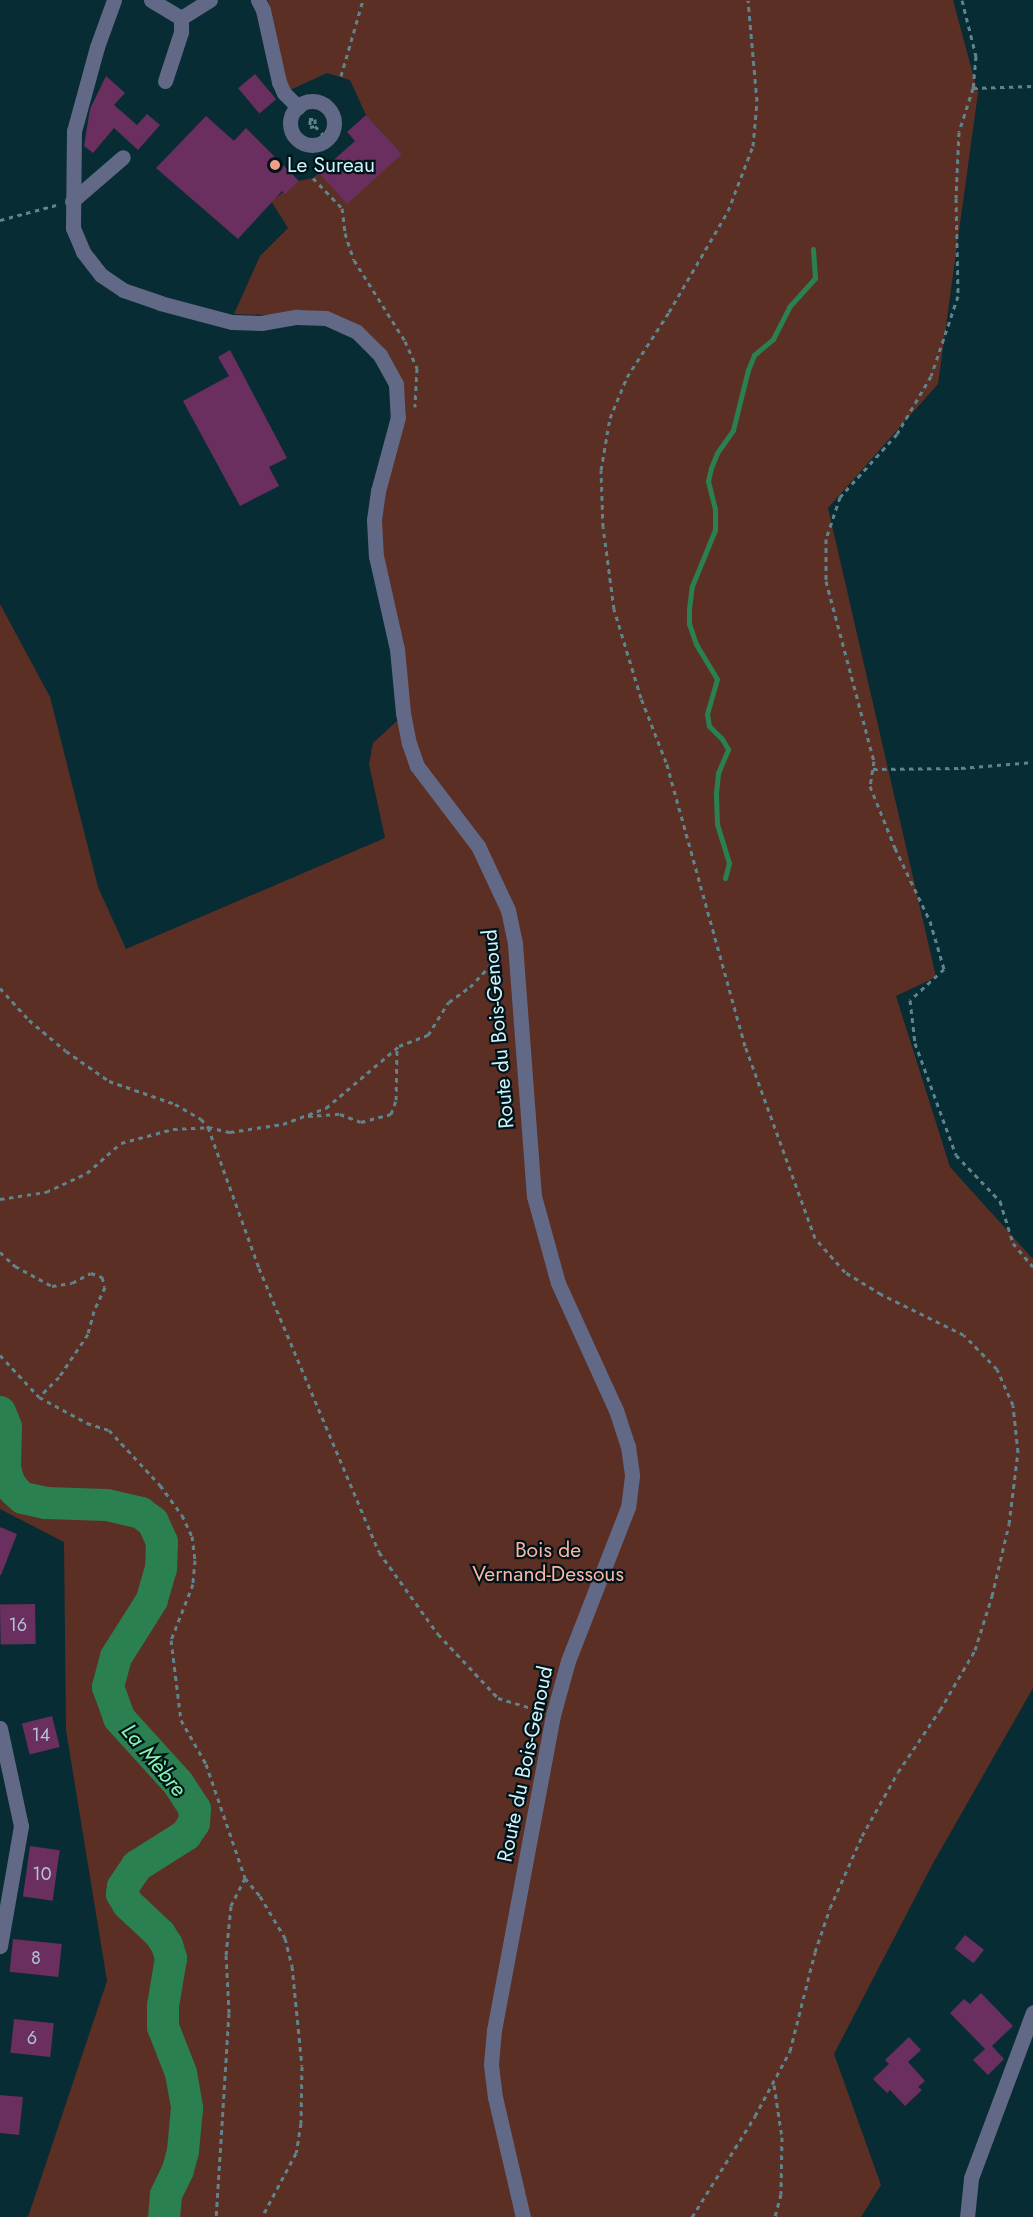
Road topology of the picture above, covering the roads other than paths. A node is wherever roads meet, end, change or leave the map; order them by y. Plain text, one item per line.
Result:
1 (114, 0) edge
2 (151, 0) edge
3 (210, 0) edge
4 (258, 0) edge
5 (181, 18) junction
6 (165, 81) dead end
7 (298, 106) junction
8 (123, 157) dead end
9 (72, 201) junction
10 (0, 1728) edge
11 (1, 1938) edge
12 (1033, 2015) edge
13 (523, 2217) edge
14 (967, 2217) edge

1 - 9 street, Route du Bois-Genoud
2 - 5 street
3 - 5 street
4 - 7 street
5 - 6 street
7 - 7 street
8 - 9 street
9 - 13 street, Route du Bois-Genoud
10 - 11 street
12 - 14 street

